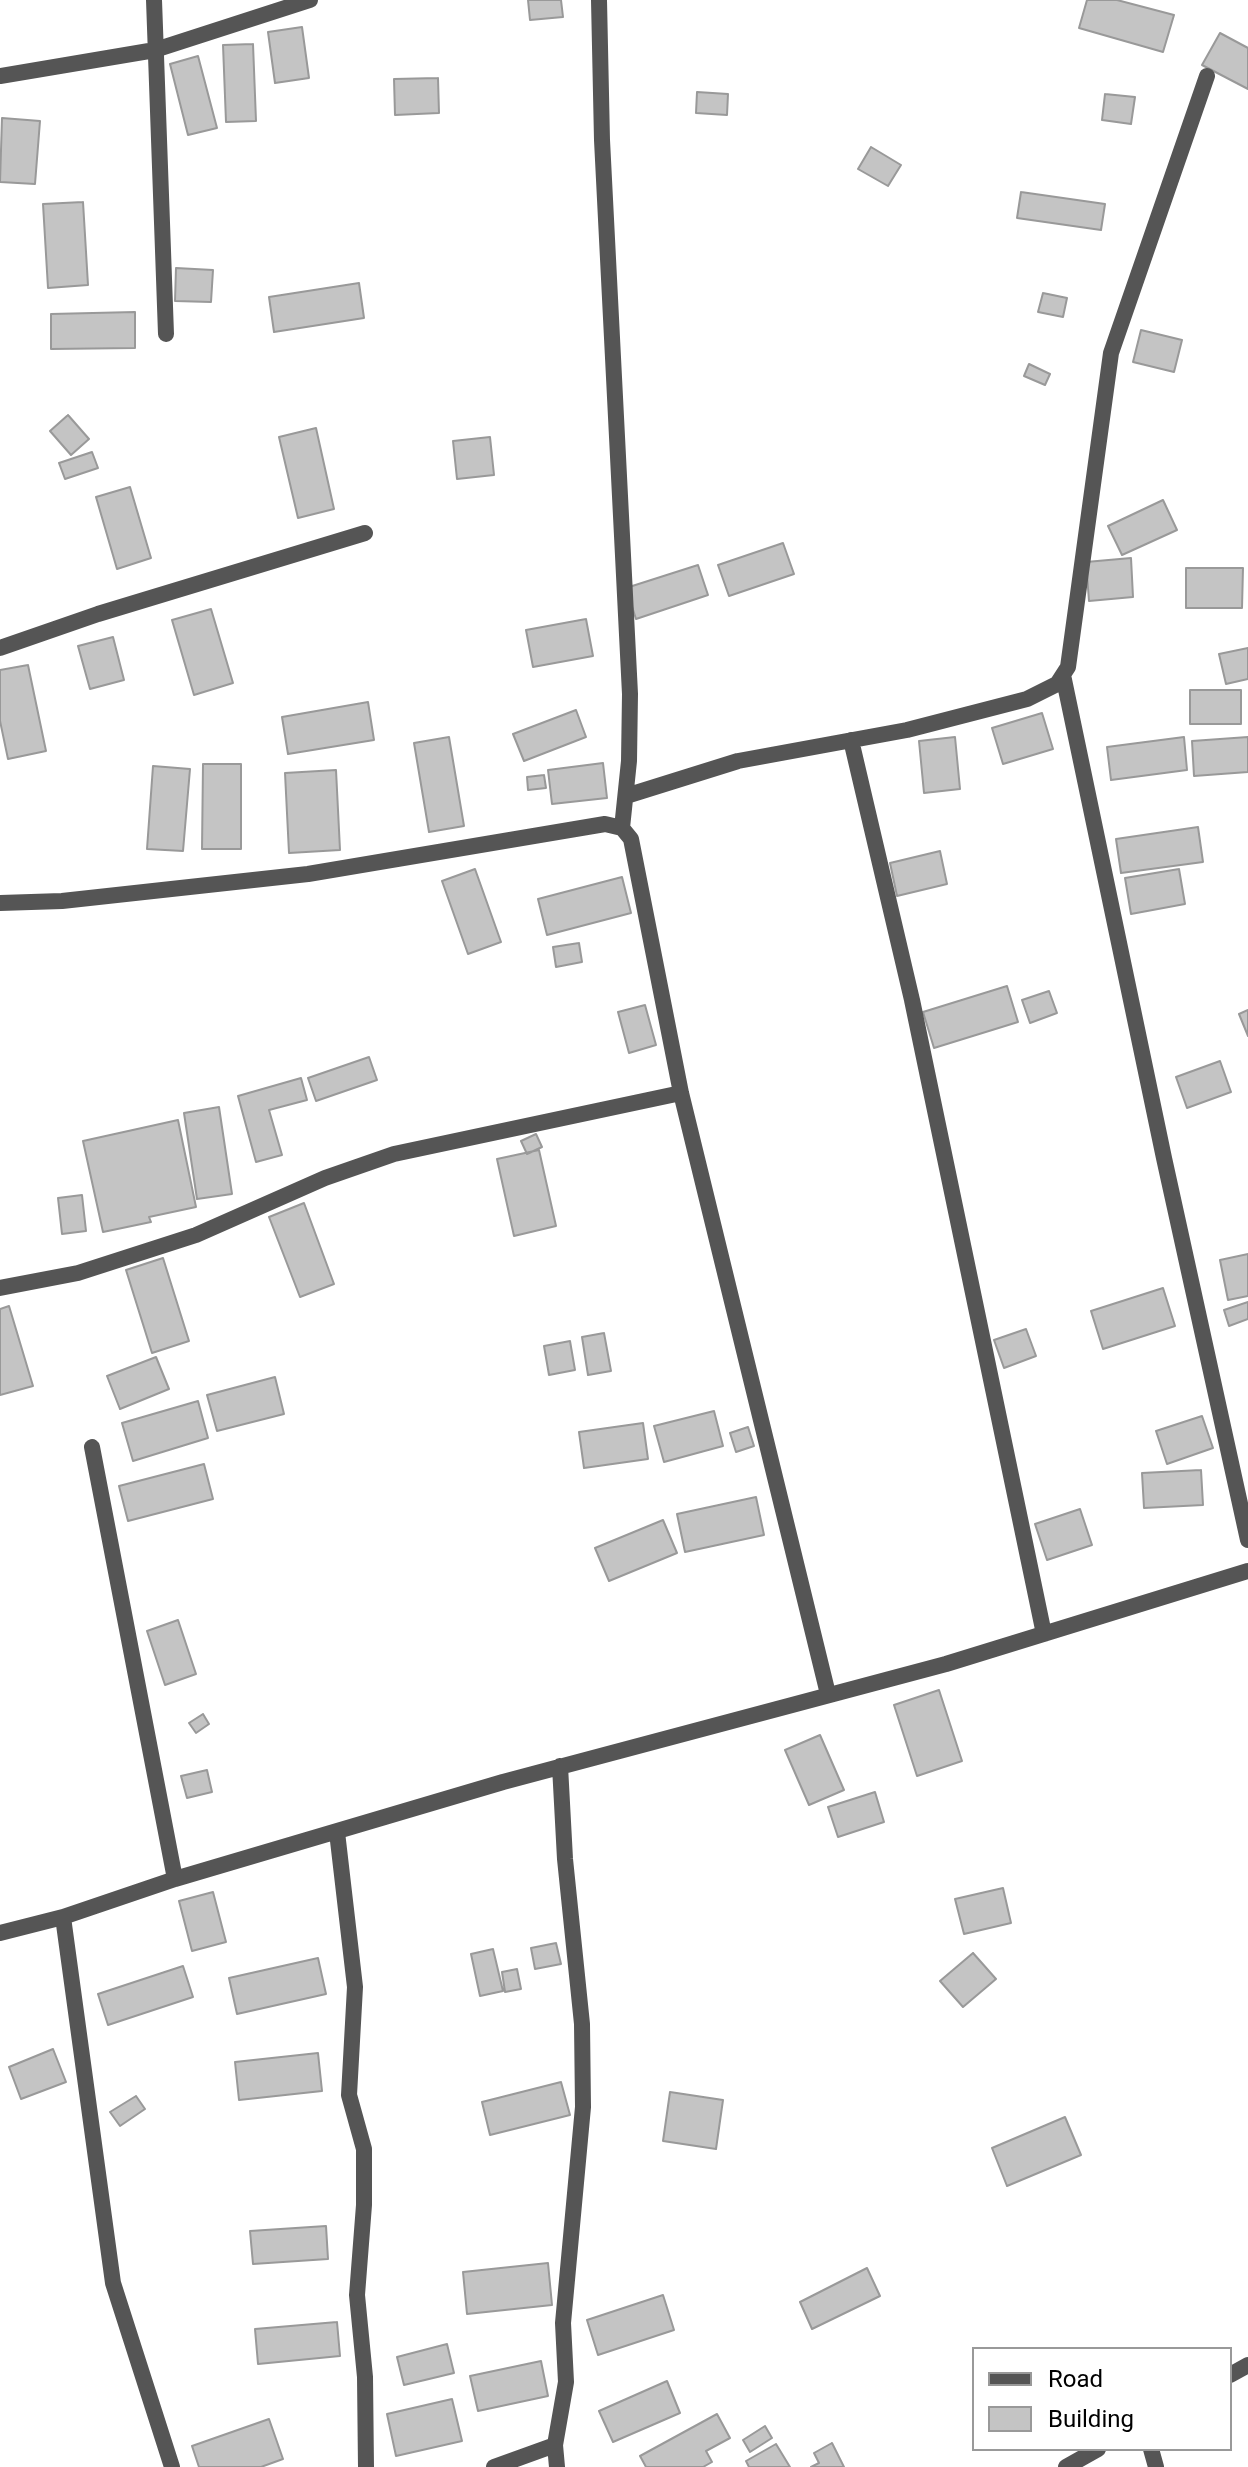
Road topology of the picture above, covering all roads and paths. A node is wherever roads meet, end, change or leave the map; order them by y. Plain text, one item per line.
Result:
1 (154, 0) edge
2 (310, 0) edge
3 (599, 0) edge
4 (155, 50) junction
5 (0, 76) edge
6 (1207, 76) dead end
7 (166, 334) dead end
8 (365, 533) dead end
9 (0, 648) edge
10 (1063, 675) junction
11 (851, 740) junction
12 (626, 796) junction
13 (622, 828) junction
14 (0, 903) edge
15 (681, 1093) junction
16 (0, 1288) edge
17 (92, 1447) dead end
18 (1248, 1540) edge
19 (1248, 1571) edge
20 (1044, 1634) junction
21 (828, 1694) junction
22 (560, 1766) junction
23 (337, 1832) junction
24 (175, 1879) junction
25 (63, 1917) junction
26 (0, 1933) edge
27 (555, 2445) junction
28 (1094, 2451) edge
29 (172, 2467) edge
30 (366, 2467) edge
31 (494, 2467) edge
32 (557, 2467) edge
33 (1066, 2467) edge

1 - 4 street
2 - 4 street
3 - 12 street
4 - 5 street
4 - 7 street
6 - 10 street
8 - 9 street
10 - 11 street
10 - 18 street
11 - 12 street
11 - 20 street
12 - 13 street
13 - 14 street
13 - 15 street
15 - 16 street
15 - 21 street
17 - 24 street
19 - 20 street
20 - 21 street
21 - 22 street
22 - 23 street
22 - 27 street
23 - 24 street
23 - 30 street
24 - 25 street
25 - 26 street
25 - 29 street
27 - 31 street
27 - 32 street
28 - 33 street

